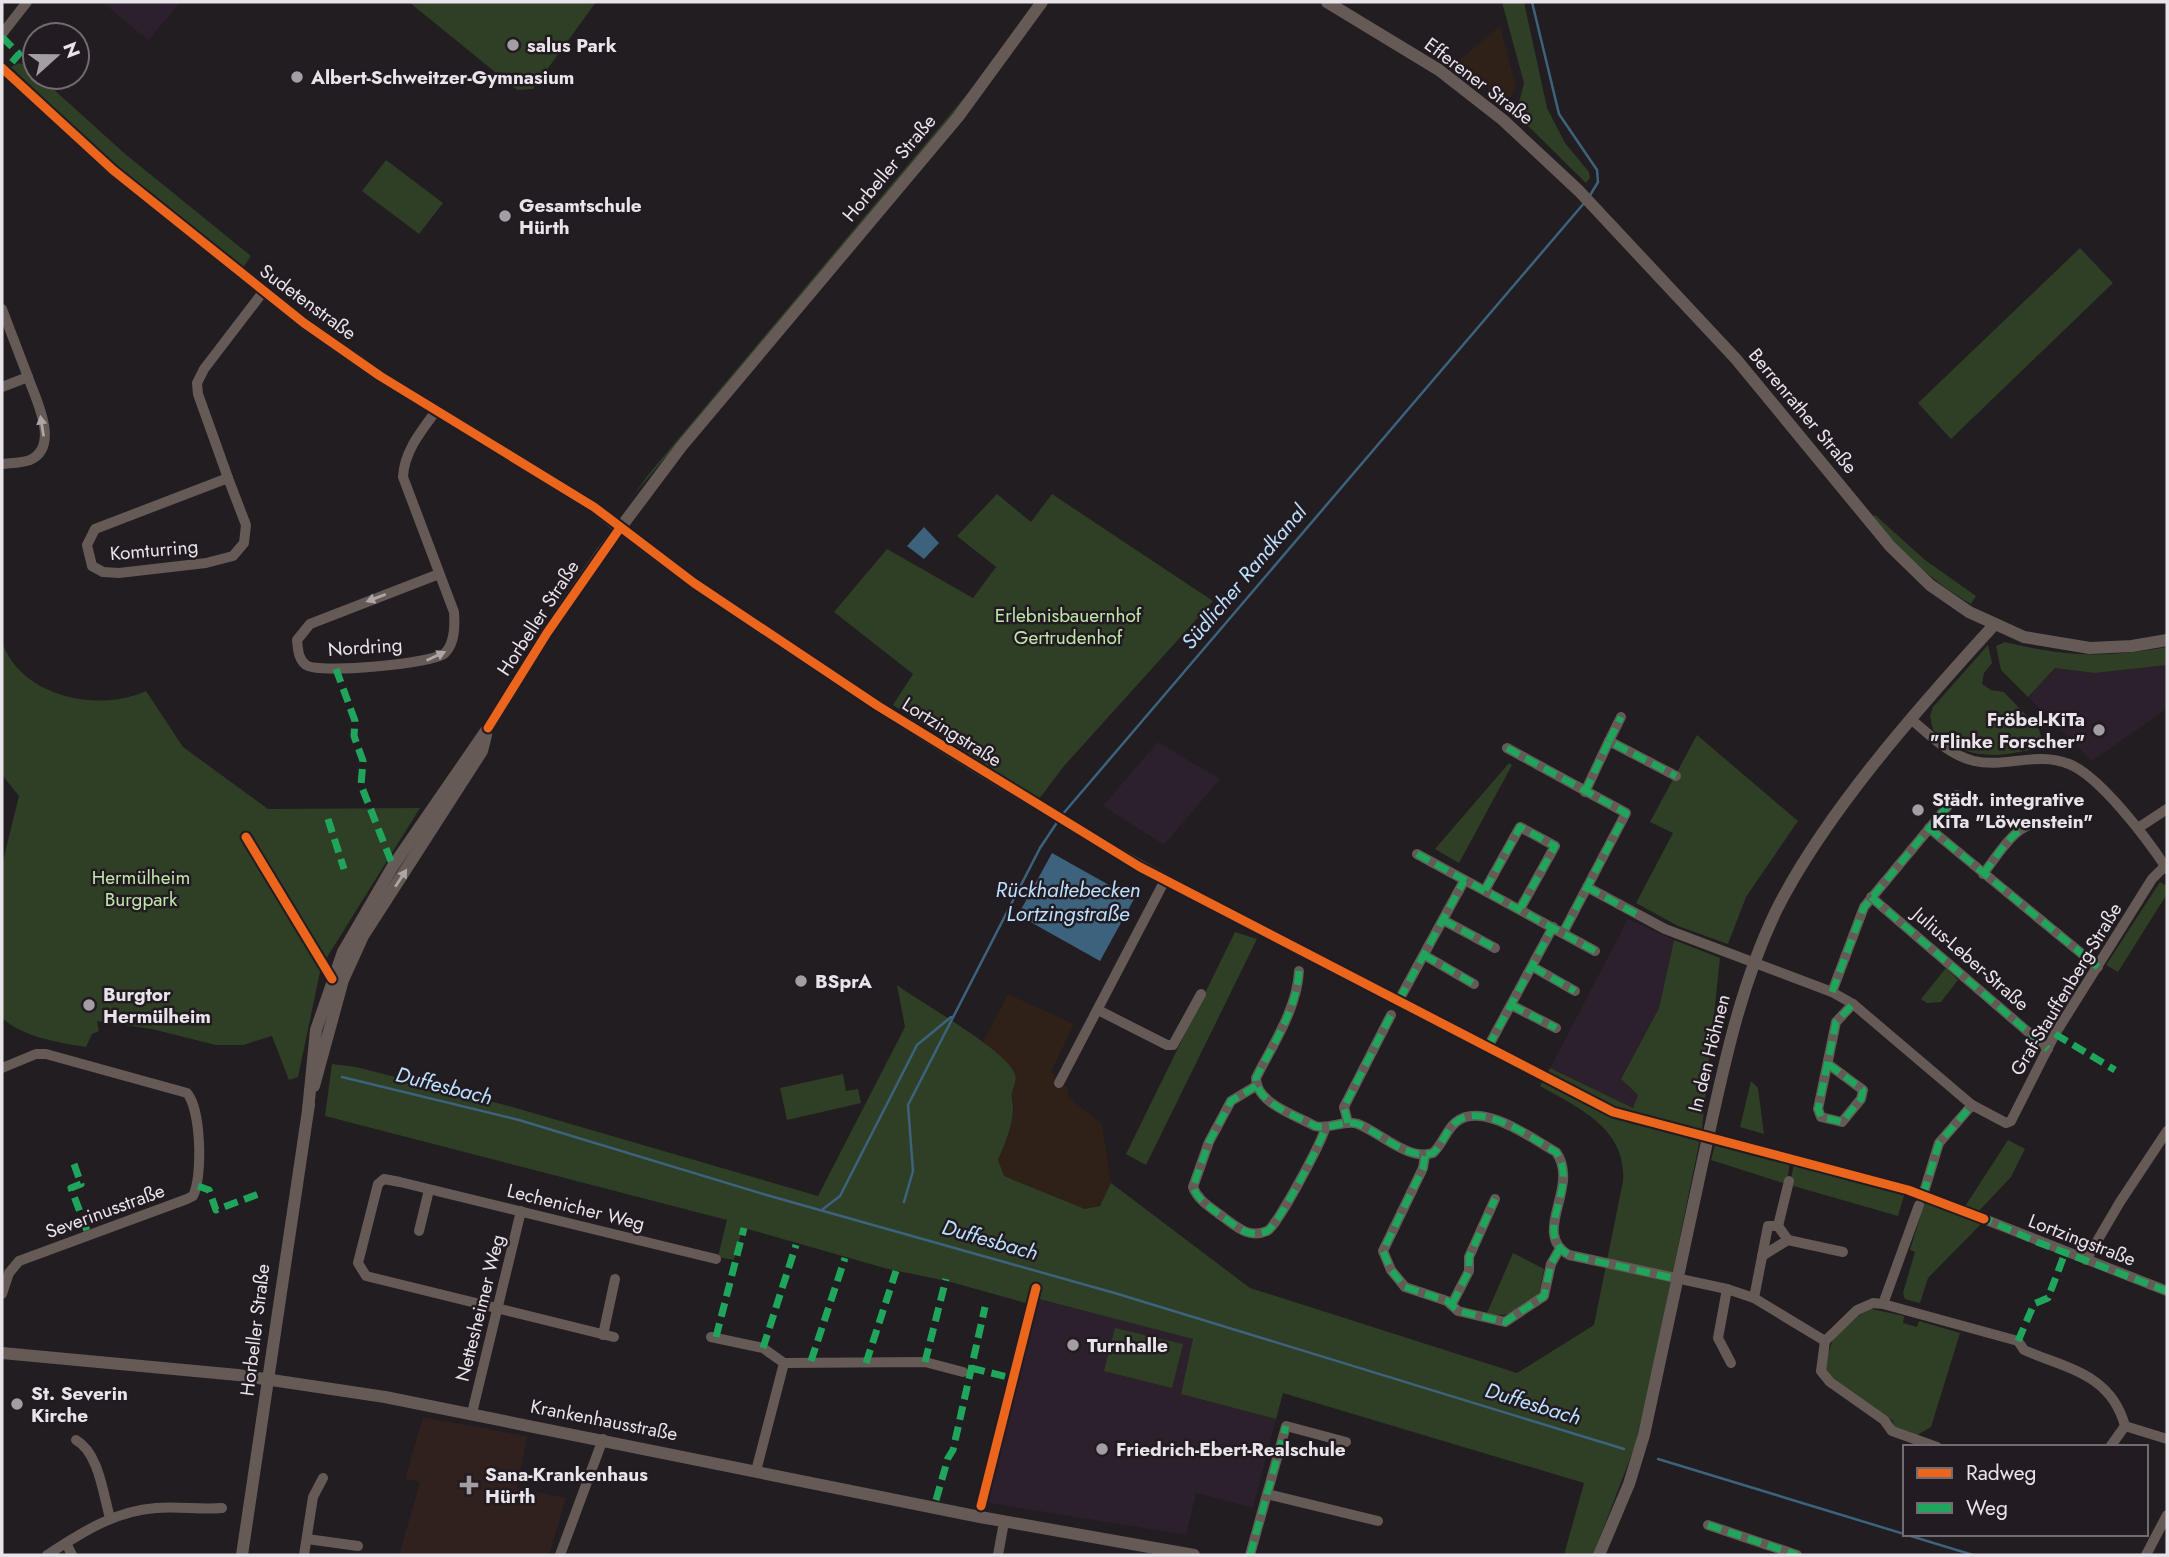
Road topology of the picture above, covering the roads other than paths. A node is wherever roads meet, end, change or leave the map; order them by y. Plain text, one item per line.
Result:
1 (27, 2) edge
2 (1042, 2) edge
3 (1327, 2) edge
4 (2, 34) edge
5 (2, 68) edge
6 (1594, 208) joint
7 (263, 292) junction
8 (2, 309) edge
9 (28, 377) junction
10 (2, 387) edge
11 (436, 411) junction
12 (2, 464) edge
13 (228, 478) junction
14 (620, 528) junction
15 (439, 574) junction
16 (1994, 625) junction
17 (2167, 640) edge
18 (1621, 717) dead end
19 (1912, 720) junction
20 (1609, 741) junction
21 (1507, 748) dead end
22 (1676, 776) dead end
23 (1585, 792) junction
24 (1957, 795) dead end
25 (2167, 809) edge
26 (2049, 825) dead end
27 (1928, 828) junction
28 (2138, 828) junction
29 (1417, 854) dead end
30 (2166, 867) edge
31 (1983, 874) junction
32 (1165, 880) junction
33 (1464, 881) junction
34 (1587, 887) junction
35 (1485, 890) junction
36 (1871, 897) junction
37 (1520, 909) junction
38 (1443, 920) junction
39 (1553, 927) junction
40 (1563, 933) junction
41 (1282, 941) dead end
42 (1495, 948) dead end
43 (1595, 951) dead end
44 (1424, 955) junction
45 (1754, 962) junction
46 (1533, 967) junction
47 (2098, 967) junction
48 (1299, 971) dead end
49 (1474, 984) dead end
50 (1575, 991) dead end
51 (1832, 992) junction
52 (1201, 993) dead end
53 (1399, 1000) dead end
54 (1853, 1004) junction
55 (1511, 1005) junction
56 (1098, 1010) junction
57 (1391, 1015) dead end
58 (1556, 1028) dead end
59 (1488, 1047) dead end
60 (2048, 1049) junction
61 (1828, 1064) junction
62 (2, 1069) edge
63 (1059, 1083) dead end
64 (1256, 1086) junction
65 (1972, 1105) junction
66 (1348, 1123) junction
67 (1325, 1129) junction
68 (2167, 1131) edge
69 (1425, 1156) junction
70 (1789, 1181) dead end
71 (429, 1191) junction
72 (1495, 1199) dead end
73 (521, 1211) junction
74 (1984, 1219) dead end
75 (1778, 1226) junction
76 (419, 1231) dead end
77 (1787, 1240) junction
78 (1559, 1250) junction
79 (1843, 1252) dead end
80 (1762, 1256) junction
81 (716, 1259) dead end
82 (2087, 1261) junction
83 (615, 1279) dead end
84 (1677, 1279) junction
85 (3, 1288) edge
86 (1727, 1289) junction
87 (2167, 1291) edge
88 (1754, 1298) junction
89 (1452, 1304) junction
90 (1883, 1304) junction
91 (497, 1310) junction
92 (603, 1335) junction
93 (614, 1337) dead end
94 (711, 1337) dead end
95 (1825, 1341) junction
96 (2, 1353) edge
97 (784, 1363) junction
98 (1731, 1363) dead end
99 (963, 1372) dead end
100 (268, 1379) junction
101 (472, 1413) junction
102 (2125, 1426) junction
103 (2167, 1439) edge
104 (76, 1440) dead end
105 (603, 1440) junction
106 (1346, 1442) dead end
107 (1931, 1445) edge
108 (2111, 1445) edge
109 (756, 1471) junction
110 (323, 1478) dead end
111 (1267, 1494) junction
112 (222, 1508) dead end
113 (2167, 1515) edge
114 (110, 1518) junction
115 (1004, 1521) junction
116 (1378, 1521) dead end
117 (1708, 1525) dead end
118 (307, 1539) junction
119 (66, 1543) junction
120 (358, 1546) dead end
121 (47, 1555) edge
122 (72, 1555) edge
123 (242, 1555) edge
124 (304, 1555) edge
125 (560, 1555) edge
126 (998, 1555) edge
127 (1194, 1555) edge
128 (1250, 1555) edge
129 (1599, 1555) edge
130 (1797, 1555) edge
131 (2146, 1555) edge

1 - 4 street
2 - 14 street, Horbeller Straße
3 - 6 street, Efferener Straße
5 - 7 street, Sudetenstraße
6 - 16 street, Berrenrather Straße
7 - 11 street, Sudetenstraße
7 - 13 street, Komturring
8 - 9 street
9 - 10 street
12 -> 9 street
11 - 14 street, Sudetenstraße
11 - 15 street, Nordring
13 - 13 street, Komturring
14 - 32 street, Lortzingstraße
14 - 100 street, Horbeller Straße
15 -> 15 street, Nordring
16 - 17 street
16 - 19 street, In den Höhnen
18 - 20 street
19 - 28 street
19 - 45 street, In den Höhnen
20 - 22 street
20 - 23 street
21 - 23 street
23 - 34 street
24 - 27 street
25 - 28 street
26 - 31 street
27 - 31 street
27 - 36 street
28 - 30 street
29 - 33 street
30 - 47 street, Graf-Stauffenberg-Straße
31 - 47 street
32 - 41 street, Lortzingstraße
32 - 56 street
33 - 35 street
33 - 38 street
34 - 40 street
34 - 45 street, Graf-Stauffenberg-Straße
35 - 37 street
35 - 37 street
36 - 51 street
36 - 60 street, Julius-Leber-Straße
37 - 39 street
38 - 42 street
38 - 44 street
39 - 40 street
39 - 46 street
40 - 43 street
44 - 49 street
44 - 53 street
45 - 51 street, Graf-Stauffenberg-Straße
45 - 84 street, In den Höhnen
46 - 50 street
46 - 55 street
47 - 60 street, Graf-Stauffenberg-Straße
48 - 64 street
51 - 54 street, Graf-Stauffenberg-Straße
52 - 56 street
54 - 61 street
54 - 65 street, Graf-Stauffenberg-Straße
55 - 58 street
55 - 59 street
56 - 63 street
57 - 66 street
60 - 65 street, Graf-Stauffenberg-Straße
61 - 61 street
62 - 85 street, Severinusstraße
64 - 67 street
64 - 67 street
65 - 90 street
66 - 67 street
66 - 69 street
68 - 82 street
69 - 78 street
69 - 89 street
70 - 75 street
71 - 73 street, Lechenicher Weg
71 - 76 street
71 - 91 street, Lechenicher Weg
72 - 89 street
73 - 81 street, Lechenicher Weg
73 - 91 street, Nettesheimer Weg
74 - 82 street, Lortzingstraße
75 - 77 street
75 - 80 street
77 - 79 street
77 - 80 street
78 - 84 street
78 - 89 street
80 - 88 street
82 - 87 street, Lortzingstraße
83 - 92 street
84 - 86 street
84 - 129 street, In den Höhnen
86 - 88 street
86 - 98 street
88 - 95 street
90 - 95 street
90 - 102 street
91 - 92 street
91 - 101 street, Nettesheimer Weg
92 - 93 street
94 - 97 street
95 - 107 street
96 - 100 street, Krankenhausstraße
97 - 99 street
97 - 109 street
100 - 101 street, Krankenhausstraße
100 - 123 street, Horbeller Straße
101 - 105 street, Krankenhausstraße
102 - 103 street
102 - 108 street
104 - 114 street
105 - 109 street, Krankenhausstraße
105 - 125 street
106 - 111 street
109 - 115 street, Krankenhausstraße
110 - 118 street
111 - 116 street
111 - 128 street
112 - 114 street
113 - 131 street
114 - 119 street
115 - 126 street
115 - 127 street, Krankenhausstraße
117 - 130 street
118 - 120 street
118 - 124 street
119 - 121 street
119 - 122 street

